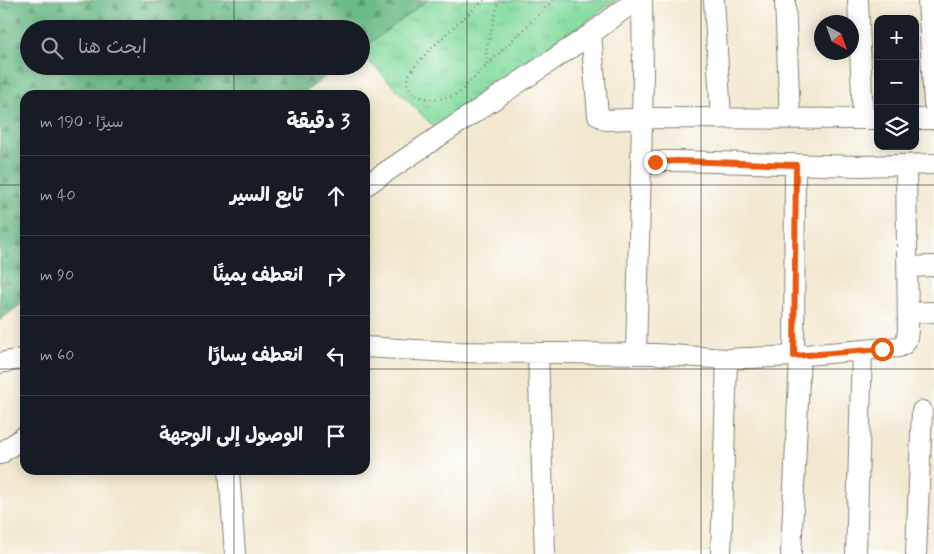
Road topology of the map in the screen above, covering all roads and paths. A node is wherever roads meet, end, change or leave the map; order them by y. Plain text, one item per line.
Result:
1 (484, 0) edge
2 (499, 0) edge
3 (553, 0) edge
4 (636, 0) edge
5 (642, 0) edge
6 (714, 0) edge
7 (785, 0) edge
8 (858, 0) edge
9 (928, 0) edge
10 (591, 34) junction
11 (487, 65) junction
12 (934, 104) edge
13 (721, 118) junction
14 (790, 118) junction
15 (642, 119) junction
16 (870, 119) edge
17 (919, 119) edge
18 (934, 119) edge
19 (934, 164) edge
20 (641, 165) junction
21 (796, 165) junction
22 (906, 165) junction
23 (370, 183) edge
24 (908, 266) junction
25 (934, 266) edge
26 (934, 312) edge
27 (908, 313) junction
28 (370, 348) edge
29 (862, 351) junction
30 (538, 353) junction
31 (636, 354) junction
32 (797, 356) junction
33 (20, 359) edge
34 (727, 359) junction
35 (0, 363) edge
36 (922, 411) dead end
37 (20, 440) edge
38 (0, 454) edge
39 (229, 475) edge
40 (235, 554) edge
41 (545, 554) edge
42 (721, 554) edge
43 (792, 554) edge
44 (856, 554) edge
45 (916, 554) edge

1 - 11 path
2 - 11 path
3 - 11 path
4 - 10 street
5 - 15 street
6 - 13 street
7 - 14 street
8 - 16 street
9 - 12 street
10 - 15 street
10 - 23 street
13 - 14 street
13 - 15 street
14 - 16 street
15 - 20 street
17 - 18 street
19 - 22 street
20 - 21 street
20 - 31 street
21 - 22 street
21 - 32 street
22 - 24 street
24 - 25 street
24 - 27 street
26 - 27 street
27 - 29 street
28 - 30 street
29 - 32 street
29 - 44 street
30 - 31 street
30 - 41 street
31 - 34 street
32 - 34 street
32 - 43 street
33 - 35 street
34 - 42 street
36 - 45 street
37 - 38 street
39 - 40 street

